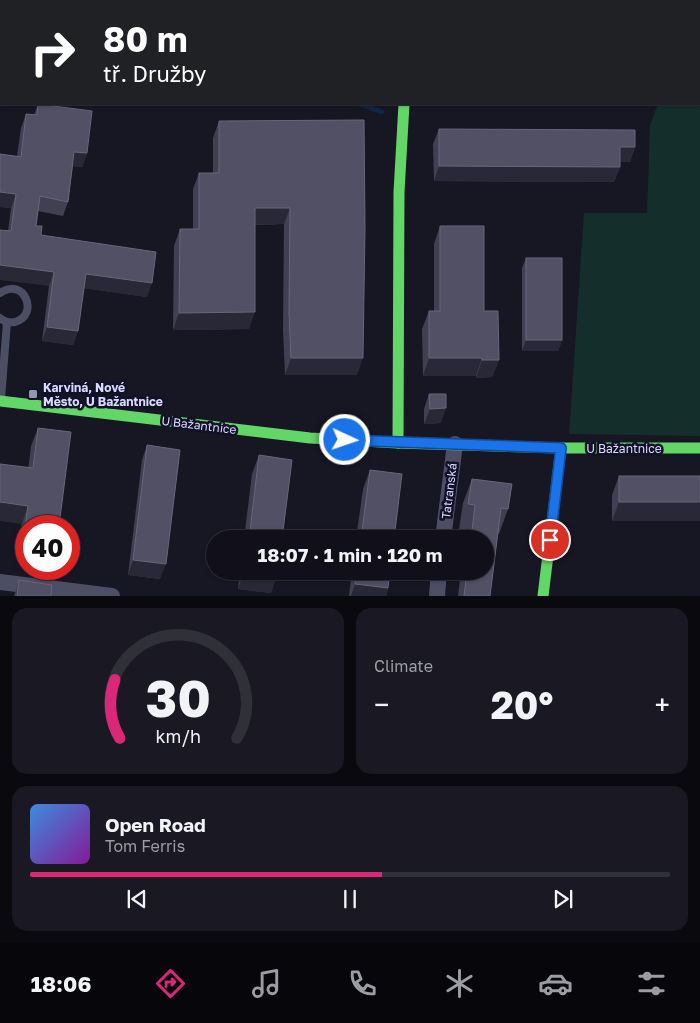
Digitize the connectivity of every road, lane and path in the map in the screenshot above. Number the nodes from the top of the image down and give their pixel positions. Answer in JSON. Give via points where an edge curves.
{"nodes":[{"id":1,"x":404,"y":105,"type":"edge"},
{"id":2,"x":0,"y":293,"type":"edge"},
{"id":3,"x":4,"y":320,"type":"edge"},
{"id":4,"x":2,"y":349,"type":"edge"},
{"id":5,"x":0,"y":401,"type":"edge"},
{"id":6,"x":398,"y":443,"type":"junction"},
{"id":7,"x":455,"y":444,"type":"junction"},
{"id":8,"x":561,"y":448,"type":"junction"},
{"id":9,"x":700,"y":448,"type":"edge"},
{"id":10,"x":444,"y":530,"type":"edge"},
{"id":11,"x":438,"y":580,"type":"edge"},
{"id":12,"x":0,"y":582,"type":"edge"},
{"id":13,"x":71,"y":593,"type":"edge"},
{"id":14,"x":543,"y":595,"type":"edge"},
{"id":15,"x":112,"y":596,"type":"edge"},
{"id":16,"x":436,"y":596,"type":"edge"},
{"id":17,"x":548,"y":596,"type":"edge"}],
"edges":[{"from":1,"to":6,"type":"street","via":[[399,192]]},
{"from":2,"to":3,"type":"lane","via":[[14,288],[28,303],[22,318],[13,322]]},
{"from":3,"to":4,"type":"lane"},
{"from":4,"to":5,"type":"lane"},
{"from":5,"to":6,"type":"street","name":"U Bažantnice","via":[[310,438]]},
{"from":6,"to":7,"type":"street","name":"U Bažantnice"},
{"from":7,"to":8,"type":"street","name":"U Bažantnice"},
{"from":7,"to":10,"type":"street","name":"Tatranská"},
{"from":8,"to":9,"type":"street","name":"U Bažantnice"},
{"from":8,"to":14,"type":"street"},
{"from":11,"to":16,"type":"street"},
{"from":12,"to":13,"type":"street"},
{"from":13,"to":15,"type":"street"},
{"from":14,"to":17,"type":"street"}]}
